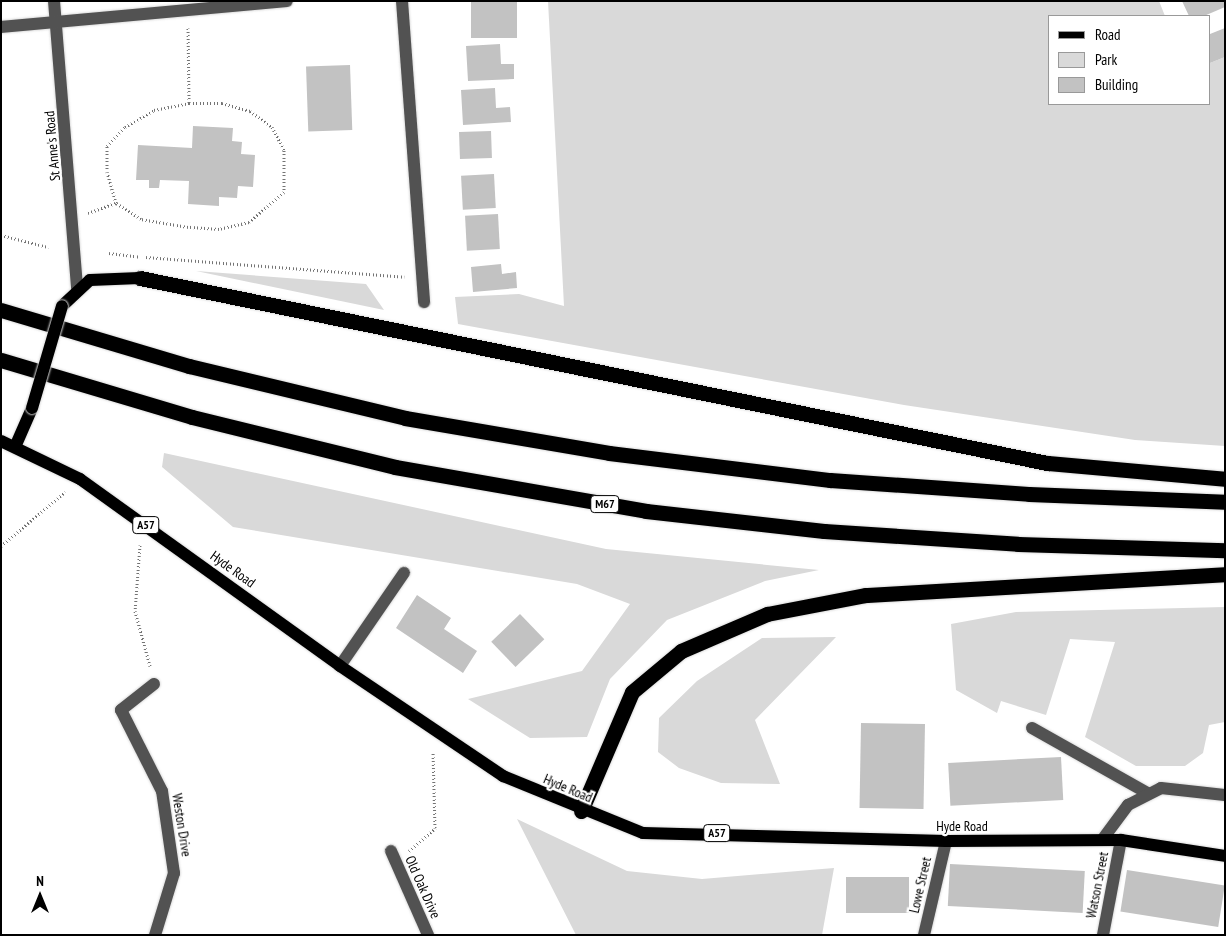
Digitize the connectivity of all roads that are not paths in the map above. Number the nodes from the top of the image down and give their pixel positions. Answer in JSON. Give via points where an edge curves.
{"nodes":[{"id":1,"x":54,"y":1,"type":"edge"},
{"id":2,"x":287,"y":1,"type":"edge"},
{"id":3,"x":402,"y":1,"type":"edge"},
{"id":4,"x":55,"y":21,"type":"junction"},
{"id":5,"x":1,"y":27,"type":"edge"},
{"id":6,"x":140,"y":278,"type":"joint"},
{"id":7,"x":77,"y":288,"type":"junction"},
{"id":8,"x":424,"y":302,"type":"dead end"},
{"id":9,"x":1,"y":310,"type":"edge"},
{"id":10,"x":1,"y":360,"type":"edge"},
{"id":11,"x":1,"y":441,"type":"edge"},
{"id":12,"x":15,"y":447,"type":"junction"},
{"id":13,"x":1225,"y":480,"type":"edge"},
{"id":14,"x":1225,"y":502,"type":"edge"},
{"id":15,"x":1225,"y":550,"type":"edge"},
{"id":16,"x":404,"y":573,"type":"dead end"},
{"id":17,"x":1225,"y":574,"type":"edge"},
{"id":18,"x":340,"y":666,"type":"junction"},
{"id":19,"x":154,"y":684,"type":"road end"},
{"id":20,"x":1032,"y":728,"type":"dead end"},
{"id":21,"x":1150,"y":794,"type":"junction"},
{"id":22,"x":1225,"y":795,"type":"edge"},
{"id":23,"x":581,"y":811,"type":"junction"},
{"id":24,"x":1102,"y":840,"type":"junction"},
{"id":25,"x":1121,"y":840,"type":"junction"},
{"id":26,"x":946,"y":841,"type":"junction"},
{"id":27,"x":1225,"y":856,"type":"edge"},
{"id":28,"x":393,"y":857,"type":"road end"},
{"id":29,"x":155,"y":935,"type":"edge"},
{"id":30,"x":428,"y":935,"type":"edge"},
{"id":31,"x":924,"y":935,"type":"edge"},
{"id":32,"x":1103,"y":935,"type":"edge"}],
"edges":[{"from":1,"to":4,"type":"street","name":"St Anne's Road"},
{"from":2,"to":4,"type":"street"},
{"from":3,"to":8,"type":"street"},
{"from":4,"to":5,"type":"street"},
{"from":4,"to":7,"type":"street","name":"St Anne's Road"},
{"from":6,"to":7,"type":"main road","via":[[105,276]]},
{"from":6,"to":13,"type":"highway","via":[[1047,463]]},
{"from":7,"to":12,"type":"main road","bridge":true,"via":[[62,306],[32,408]]},
{"from":9,"to":14,"type":"highway","via":[[189,366],[405,418],[609,454],[830,480],[1029,494]]},
{"from":10,"to":15,"type":"highway","number":"M67","via":[[192,417],[395,467],[646,511],[824,531],[1018,544]]},
{"from":11,"to":12,"type":"main road","name":"Hyde Road","number":"A57"},
{"from":12,"to":18,"type":"main road","name":"Hyde Road","number":"A57","via":[[80,479]]},
{"from":16,"to":18,"type":"street"},
{"from":17,"to":23,"type":"highway","via":[[866,595],[767,614],[681,651],[632,692]]},
{"from":18,"to":23,"type":"main road","name":"Hyde Road","number":"A57","via":[[504,776]]},
{"from":19,"to":29,"type":"street","name":"Weston Drive","via":[[121,710],[162,791],[174,873]]},
{"from":20,"to":21,"type":"street"},
{"from":21,"to":22,"type":"street","via":[[1161,788]]},
{"from":21,"to":24,"type":"street","via":[[1128,805]]},
{"from":23,"to":26,"type":"main road","name":"Hyde Road","number":"A57","via":[[643,833]]},
{"from":24,"to":25,"type":"main road","name":"Hyde Road","number":"A57"},
{"from":24,"to":26,"type":"main road","name":"Hyde Road","number":"A57"},
{"from":25,"to":27,"type":"main road","name":"Hyde Road","number":"A57"},
{"from":25,"to":32,"type":"street","name":"Watson Street"},
{"from":26,"to":31,"type":"street","name":"Lowe Street"},
{"from":28,"to":30,"type":"street","name":"Old Oak Drive"}]}
